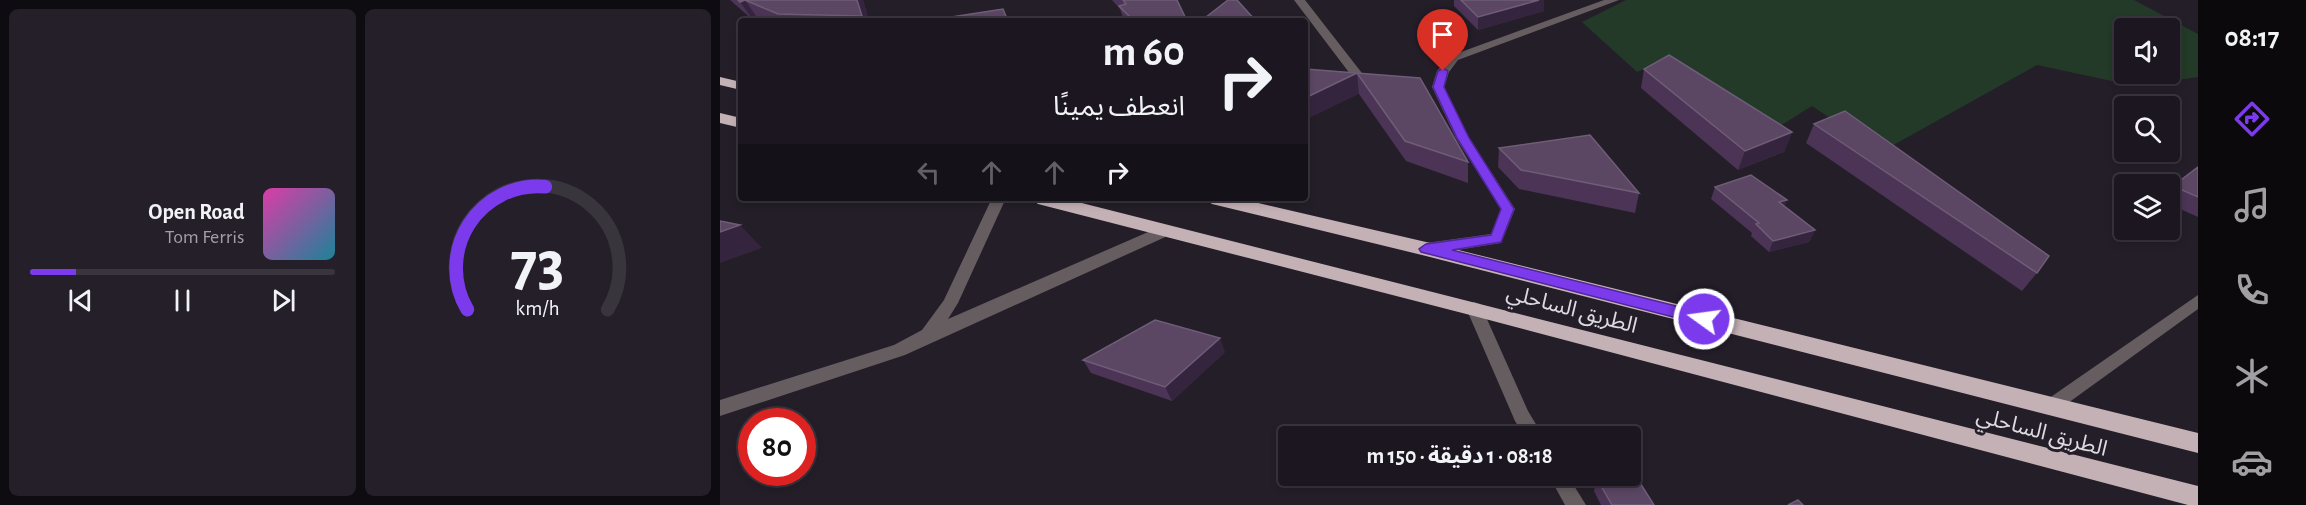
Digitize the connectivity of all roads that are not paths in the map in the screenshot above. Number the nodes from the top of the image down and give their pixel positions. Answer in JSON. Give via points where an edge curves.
{"nodes":[{"id":1,"x":1299,"y":0,"type":"edge"},
{"id":2,"x":1614,"y":0,"type":"edge"},
{"id":3,"x":720,"y":81,"type":"edge"},
{"id":4,"x":1383,"y":82,"type":"edge"},
{"id":5,"x":738,"y":85,"type":"edge"},
{"id":6,"x":720,"y":118,"type":"edge"},
{"id":7,"x":738,"y":122,"type":"edge"},
{"id":8,"x":998,"y":201,"type":"edge"},
{"id":9,"x":1050,"y":201,"type":"edge"},
{"id":10,"x":1225,"y":201,"type":"edge"},
{"id":11,"x":1167,"y":231,"type":"junction"},
{"id":12,"x":1426,"y":249,"type":"junction"},
{"id":13,"x":2198,"y":301,"type":"edge"},
{"id":14,"x":1474,"y":308,"type":"junction"},
{"id":15,"x":928,"y":335,"type":"junction"},
{"id":16,"x":2050,"y":406,"type":"junction"},
{"id":17,"x":720,"y":408,"type":"edge"},
{"id":18,"x":1528,"y":426,"type":"edge"},
{"id":19,"x":2198,"y":444,"type":"edge"},
{"id":20,"x":1564,"y":486,"type":"edge"},
{"id":21,"x":2198,"y":497,"type":"edge"},
{"id":22,"x":1576,"y":505,"type":"edge"}],
"edges":[{"from":1,"to":4,"type":"street","via":[[1361,80]]},
{"from":2,"to":12,"type":"street","via":[[1454,58],[1443,71],[1433,87],[1508,209],[1496,239]]},
{"from":3,"to":5,"type":"highway"},
{"from":6,"to":7,"type":"highway"},
{"from":8,"to":15,"type":"street","via":[[950,303]]},
{"from":9,"to":11,"type":"highway","name":"الطريق الساحلي"},
{"from":10,"to":12,"type":"highway","name":"الطريق الساحلي"},
{"from":11,"to":14,"type":"highway","name":"الطريق الساحلي"},
{"from":11,"to":15,"type":"street"},
{"from":12,"to":16,"type":"highway","name":"الطريق الساحلي"},
{"from":13,"to":16,"type":"street"},
{"from":14,"to":18,"type":"street"},
{"from":14,"to":21,"type":"highway","name":"الطريق الساحلي"},
{"from":15,"to":17,"type":"street","via":[[899,350]]},
{"from":16,"to":19,"type":"highway","name":"الطريق الساحلي"},
{"from":20,"to":22,"type":"street"}]}
